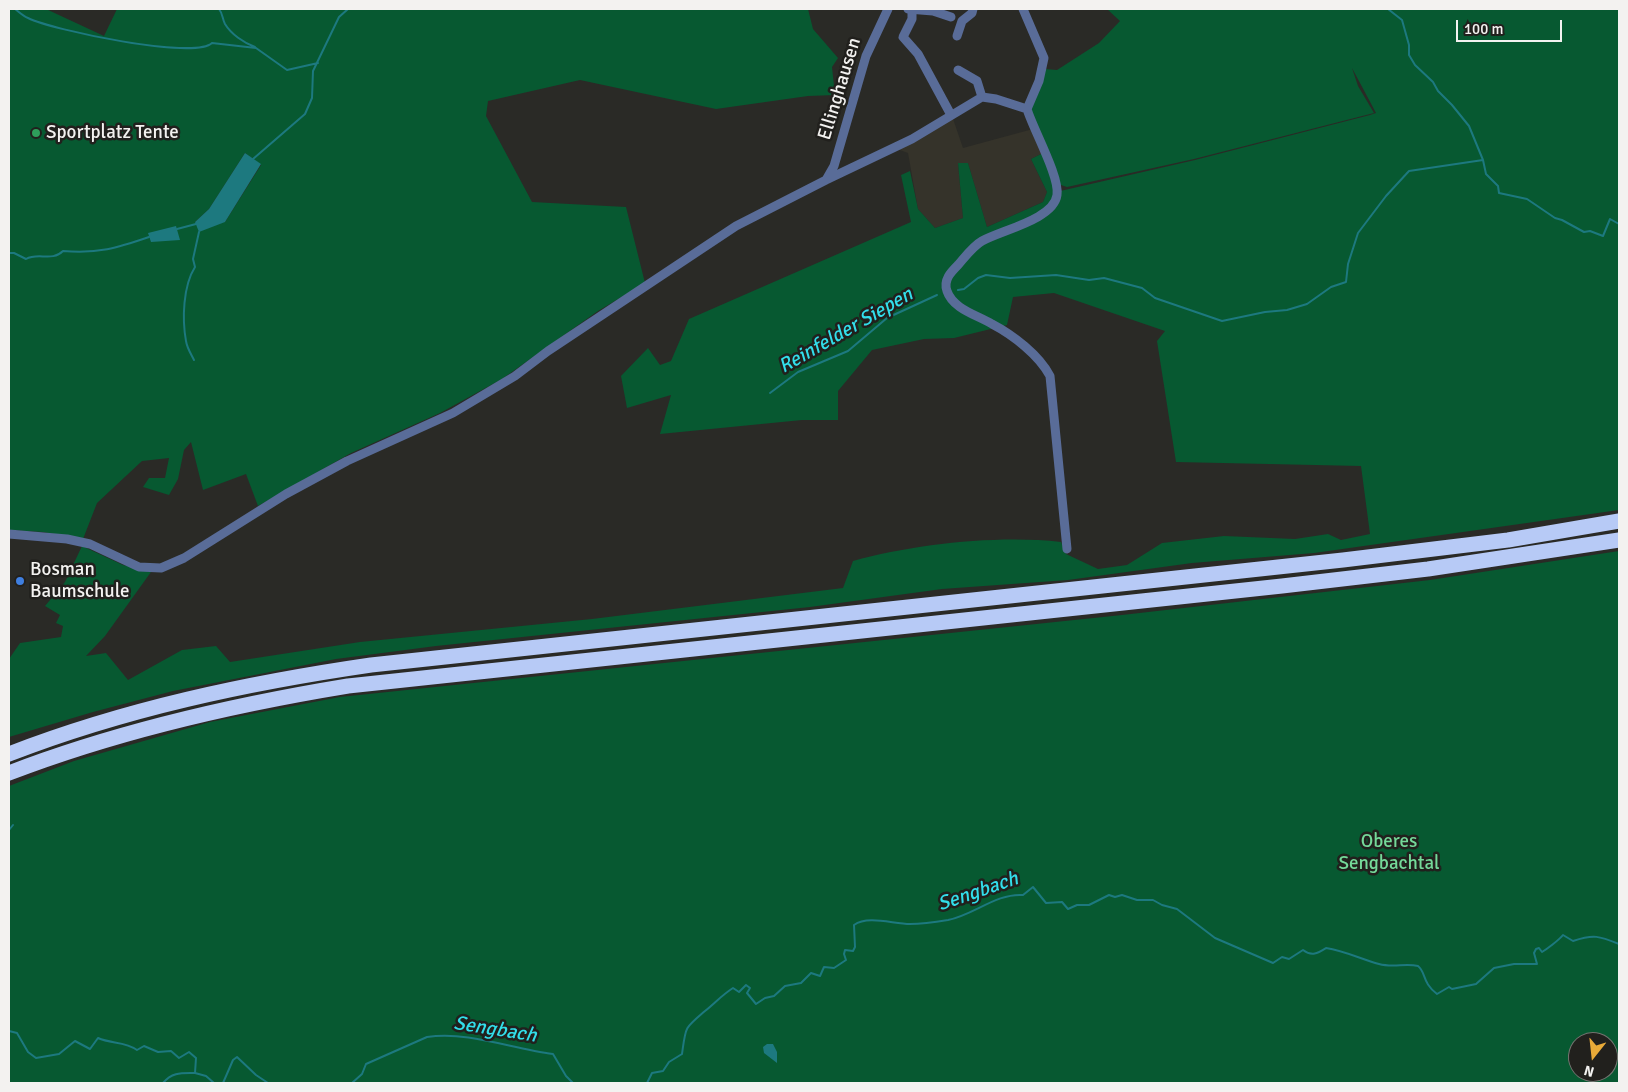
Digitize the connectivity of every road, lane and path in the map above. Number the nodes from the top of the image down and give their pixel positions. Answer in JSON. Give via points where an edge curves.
{"nodes":[{"id":1,"x":888,"y":9,"type":"edge"},
{"id":2,"x":973,"y":9,"type":"edge"},
{"id":3,"x":1023,"y":9,"type":"edge"},
{"id":4,"x":909,"y":10,"type":"edge"},
{"id":5,"x":951,"y":17,"type":"dead end"},
{"id":6,"x":956,"y":36,"type":"dead end"},
{"id":7,"x":958,"y":70,"type":"dead end"},
{"id":8,"x":982,"y":97,"type":"junction"},
{"id":9,"x":1027,"y":109,"type":"junction"},
{"id":10,"x":951,"y":115,"type":"junction"},
{"id":11,"x":826,"y":180,"type":"junction"},
{"id":12,"x":1619,"y":521,"type":"edge"},
{"id":13,"x":9,"y":534,"type":"edge"},
{"id":14,"x":1619,"y":540,"type":"edge"},
{"id":15,"x":1067,"y":549,"type":"dead end"},
{"id":16,"x":9,"y":754,"type":"edge"},
{"id":17,"x":9,"y":773,"type":"edge"}],
"edges":[{"from":1,"to":11,"type":"street","name":"Ellinghausen","via":[[866,56],[834,166]]},
{"from":2,"to":6,"type":"street","via":[[962,21]]},
{"from":3,"to":9,"type":"street","via":[[1044,58],[1039,81]]},
{"from":4,"to":5,"type":"street","via":[[933,11]]},
{"from":4,"to":10,"type":"street","via":[[912,19],[903,37],[905,42],[918,54]]},
{"from":7,"to":8,"type":"street","via":[[977,81]]},
{"from":8,"to":9,"type":"street"},
{"from":8,"to":10,"type":"street"},
{"from":9,"to":15,"type":"street","via":[[1056,184],[1055,202],[1039,216],[981,242],[947,278],[947,291],[954,302],[1014,338],[1050,376]]},
{"from":10,"to":11,"type":"street","via":[[912,139]]},
{"from":11,"to":13,"type":"street","via":[[761,212],[468,404],[347,461],[162,568],[139,567],[79,541]]},
{"from":12,"to":16,"type":"highway","via":[[1434,550],[327,671],[228,689],[122,716]]},
{"from":14,"to":17,"type":"highway","via":[[1419,570],[348,686],[273,698],[176,720]]}]}
